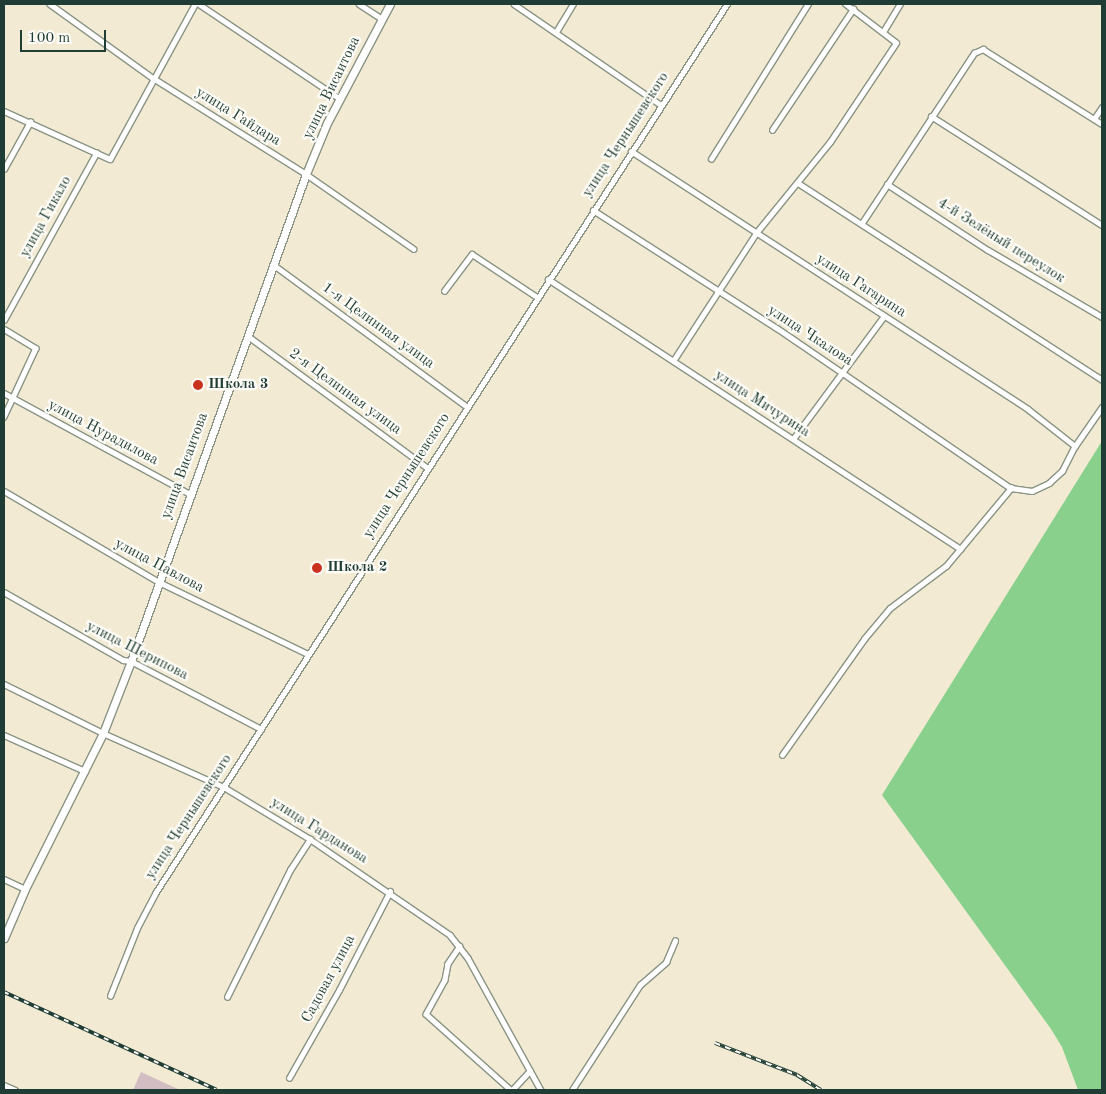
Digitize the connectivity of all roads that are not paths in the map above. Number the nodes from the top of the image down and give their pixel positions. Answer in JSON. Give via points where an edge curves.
{"nodes":[{"id":1,"x":50,"y":4,"type":"edge"},
{"id":2,"x":195,"y":4,"type":"edge"},
{"id":3,"x":200,"y":4,"type":"edge"},
{"id":4,"x":359,"y":4,"type":"edge"},
{"id":5,"x":390,"y":4,"type":"edge"},
{"id":6,"x":514,"y":4,"type":"edge"},
{"id":7,"x":573,"y":4,"type":"edge"},
{"id":8,"x":727,"y":4,"type":"edge"},
{"id":9,"x":808,"y":4,"type":"edge"},
{"id":10,"x":845,"y":4,"type":"edge"},
{"id":11,"x":900,"y":4,"type":"edge"},
{"id":12,"x":853,"y":9,"type":"junction"},
{"id":13,"x":382,"y":18,"type":"junction"},
{"id":14,"x":556,"y":32,"type":"junction"},
{"id":15,"x":883,"y":32,"type":"junction"},
{"id":16,"x":153,"y":78,"type":"junction"},
{"id":17,"x":339,"y":98,"type":"junction"},
{"id":18,"x":660,"y":105,"type":"junction"},
{"id":19,"x":1102,"y":107,"type":"edge"},
{"id":20,"x":4,"y":112,"type":"edge"},
{"id":21,"x":931,"y":116,"type":"junction"},
{"id":22,"x":1094,"y":119,"type":"junction"},
{"id":23,"x":30,"y":122,"type":"junction"},
{"id":24,"x":1102,"y":124,"type":"edge"},
{"id":25,"x":772,"y":130,"type":"dead end"},
{"id":26,"x":631,"y":150,"type":"junction"},
{"id":27,"x":96,"y":153,"type":"junction"},
{"id":28,"x":711,"y":159,"type":"dead end"},
{"id":29,"x":4,"y":169,"type":"edge"},
{"id":30,"x":306,"y":174,"type":"junction"},
{"id":31,"x":798,"y":183,"type":"junction"},
{"id":32,"x":887,"y":184,"type":"junction"},
{"id":33,"x":593,"y":210,"type":"junction"},
{"id":34,"x":862,"y":223,"type":"junction"},
{"id":35,"x":1102,"y":224,"type":"edge"},
{"id":36,"x":756,"y":233,"type":"junction"},
{"id":37,"x":414,"y":249,"type":"dead end"},
{"id":38,"x":274,"y":265,"type":"junction"},
{"id":39,"x":548,"y":279,"type":"junction"},
{"id":40,"x":444,"y":291,"type":"dead end"},
{"id":41,"x":719,"y":292,"type":"junction"},
{"id":42,"x":537,"y":297,"type":"junction"},
{"id":43,"x":884,"y":316,"type":"junction"},
{"id":44,"x":1102,"y":317,"type":"edge"},
{"id":45,"x":4,"y":320,"type":"edge"},
{"id":46,"x":4,"y":329,"type":"edge"},
{"id":47,"x":248,"y":336,"type":"junction"},
{"id":48,"x":673,"y":361,"type":"junction"},
{"id":49,"x":842,"y":371,"type":"junction"},
{"id":50,"x":1102,"y":380,"type":"edge"},
{"id":51,"x":4,"y":393,"type":"edge"},
{"id":52,"x":13,"y":398,"type":"junction"},
{"id":53,"x":1102,"y":406,"type":"edge"},
{"id":54,"x":467,"y":407,"type":"junction"},
{"id":55,"x":4,"y":417,"type":"edge"},
{"id":56,"x":793,"y":439,"type":"junction"},
{"id":57,"x":1075,"y":446,"type":"junction"},
{"id":58,"x":428,"y":468,"type":"junction"},
{"id":59,"x":1011,"y":488,"type":"junction"},
{"id":60,"x":4,"y":491,"type":"edge"},
{"id":61,"x":190,"y":494,"type":"junction"},
{"id":62,"x":961,"y":549,"type":"junction"},
{"id":63,"x":158,"y":582,"type":"junction"},
{"id":64,"x":4,"y":592,"type":"edge"},
{"id":65,"x":308,"y":654,"type":"junction"},
{"id":66,"x":131,"y":661,"type":"junction"},
{"id":67,"x":4,"y":684,"type":"edge"},
{"id":68,"x":261,"y":729,"type":"junction"},
{"id":69,"x":103,"y":733,"type":"junction"},
{"id":70,"x":4,"y":735,"type":"edge"},
{"id":71,"x":782,"y":755,"type":"dead end"},
{"id":72,"x":86,"y":771,"type":"junction"},
{"id":73,"x":224,"y":786,"type":"junction"},
{"id":74,"x":310,"y":839,"type":"junction"},
{"id":75,"x":4,"y":879,"type":"edge"},
{"id":76,"x":25,"y":889,"type":"junction"},
{"id":77,"x":390,"y":892,"type":"junction"},
{"id":78,"x":4,"y":938,"type":"edge"},
{"id":79,"x":675,"y":941,"type":"dead end"},
{"id":80,"x":460,"y":946,"type":"junction"},
{"id":81,"x":110,"y":996,"type":"dead end"},
{"id":82,"x":227,"y":997,"type":"dead end"},
{"id":83,"x":530,"y":1071,"type":"junction"},
{"id":84,"x":289,"y":1078,"type":"dead end"},
{"id":85,"x":4,"y":1085,"type":"edge"},
{"id":86,"x":15,"y":1090,"type":"edge"},
{"id":87,"x":512,"y":1090,"type":"edge"},
{"id":88,"x":541,"y":1090,"type":"edge"},
{"id":89,"x":572,"y":1090,"type":"edge"}],
"edges":[{"from":1,"to":16,"type":"street","name":"улица Гайдара"},
{"from":2,"to":16,"type":"street"},
{"from":3,"to":17,"type":"street"},
{"from":4,"to":13,"type":"street"},
{"from":5,"to":13,"type":"street","name":"улица Висаитова"},
{"from":6,"to":14,"type":"street"},
{"from":7,"to":14,"type":"street"},
{"from":8,"to":18,"type":"street","name":"улица Чернышевского"},
{"from":9,"to":28,"type":"street"},
{"from":10,"to":12,"type":"street"},
{"from":11,"to":15,"type":"street"},
{"from":12,"to":15,"type":"street"},
{"from":12,"to":25,"type":"street"},
{"from":13,"to":17,"type":"street","name":"улица Висаитова"},
{"from":14,"to":18,"type":"street"},
{"from":15,"to":31,"type":"street","via":[[896,43],[830,142]]},
{"from":16,"to":27,"type":"street","via":[[110,159]]},
{"from":16,"to":30,"type":"street","name":"улица Гайдара"},
{"from":17,"to":30,"type":"street","name":"улица Висаитова"},
{"from":18,"to":26,"type":"street","name":"улица Чернышевского"},
{"from":19,"to":22,"type":"street"},
{"from":20,"to":23,"type":"street"},
{"from":21,"to":22,"type":"street","via":[[974,53],[984,49]]},
{"from":21,"to":32,"type":"street"},
{"from":21,"to":35,"type":"street"},
{"from":22,"to":24,"type":"street"},
{"from":23,"to":27,"type":"street"},
{"from":23,"to":29,"type":"street"},
{"from":26,"to":33,"type":"street","name":"улица Чернышевского"},
{"from":26,"to":36,"type":"street","name":"улица Гагарина"},
{"from":27,"to":45,"type":"street","name":"улица Гикало"},
{"from":30,"to":37,"type":"street","name":"улица Гайдара"},
{"from":30,"to":38,"type":"street","name":"улица Висаитова"},
{"from":31,"to":34,"type":"street"},
{"from":31,"to":36,"type":"street"},
{"from":32,"to":34,"type":"street"},
{"from":32,"to":44,"type":"street","name":"4-й Зелёный переулок","via":[[988,250]]},
{"from":33,"to":39,"type":"street","name":"улица Чернышевского"},
{"from":33,"to":41,"type":"street","name":"улица Чкалова"},
{"from":34,"to":50,"type":"street"},
{"from":36,"to":41,"type":"street"},
{"from":36,"to":43,"type":"street","name":"улица Гагарина"},
{"from":38,"to":47,"type":"street","name":"улица Висаитова"},
{"from":38,"to":54,"type":"street","name":"1-я Целинная улица"},
{"from":39,"to":42,"type":"street","name":"улица Чернышевского"},
{"from":39,"to":48,"type":"street","name":"улица Мичурина"},
{"from":40,"to":42,"type":"street","via":[[472,254]]},
{"from":41,"to":48,"type":"street"},
{"from":41,"to":49,"type":"street","name":"улица Чкалова"},
{"from":42,"to":54,"type":"street","name":"улица Чернышевского"},
{"from":43,"to":49,"type":"street"},
{"from":43,"to":57,"type":"street","name":"улица Гагарина","via":[[1028,408]]},
{"from":46,"to":52,"type":"street","via":[[36,348]]},
{"from":47,"to":58,"type":"street","name":"2-я Целинная улица"},
{"from":47,"to":61,"type":"street","name":"улица Висаитова"},
{"from":48,"to":56,"type":"street","name":"улица Мичурина"},
{"from":49,"to":56,"type":"street"},
{"from":49,"to":59,"type":"street","name":"улица Чкалова"},
{"from":51,"to":52,"type":"street","name":"улица Нурадилова"},
{"from":52,"to":55,"type":"street"},
{"from":52,"to":61,"type":"street","name":"улица Нурадилова"},
{"from":53,"to":57,"type":"street"},
{"from":54,"to":58,"type":"street","name":"улица Чернышевского"},
{"from":56,"to":62,"type":"street","name":"улица Мичурина"},
{"from":57,"to":59,"type":"street","via":[[1062,470],[1049,483],[1032,491]]},
{"from":58,"to":65,"type":"street","name":"улица Чернышевского"},
{"from":59,"to":62,"type":"street"},
{"from":60,"to":63,"type":"street","name":"улица Павлова"},
{"from":61,"to":63,"type":"street","name":"улица Висаитова"},
{"from":62,"to":71,"type":"street","via":[[946,566],[890,608],[864,639]]},
{"from":63,"to":65,"type":"street","name":"улица Павлова"},
{"from":63,"to":66,"type":"street","name":"улица Висаитова"},
{"from":64,"to":66,"type":"street","name":"улица Шерипова","via":[[123,660]]},
{"from":65,"to":68,"type":"street","name":"улица Чернышевского"},
{"from":66,"to":68,"type":"street","name":"улица Шерипова"},
{"from":66,"to":69,"type":"street","name":"улица Висаитова"},
{"from":67,"to":69,"type":"street","name":"улица Гарданова"},
{"from":68,"to":73,"type":"street","name":"улица Чернышевского"},
{"from":69,"to":72,"type":"street","name":"улица Висаитова"},
{"from":69,"to":73,"type":"street","name":"улица Гарданова"},
{"from":70,"to":72,"type":"street"},
{"from":72,"to":76,"type":"street","name":"улица Висаитова"},
{"from":73,"to":74,"type":"street","name":"улица Гарданова"},
{"from":73,"to":81,"type":"street","name":"улица Чернышевского","via":[[156,892],[137,928]]},
{"from":74,"to":77,"type":"street","name":"улица Гарданова"},
{"from":74,"to":82,"type":"street","via":[[290,870]]},
{"from":75,"to":76,"type":"street"},
{"from":76,"to":78,"type":"street","name":"улица Висаитова"},
{"from":77,"to":80,"type":"street","name":"улица Гарданова","via":[[450,934]]},
{"from":77,"to":84,"type":"street","name":"Садовая улица"},
{"from":79,"to":89,"type":"street","via":[[666,962],[640,985]]},
{"from":80,"to":83,"type":"street","name":"улица Гарданова"},
{"from":80,"to":87,"type":"street","via":[[448,964],[445,980],[426,1014]]},
{"from":83,"to":87,"type":"street"},
{"from":83,"to":88,"type":"street","name":"улица Гарданова"},
{"from":85,"to":86,"type":"street"}]}
